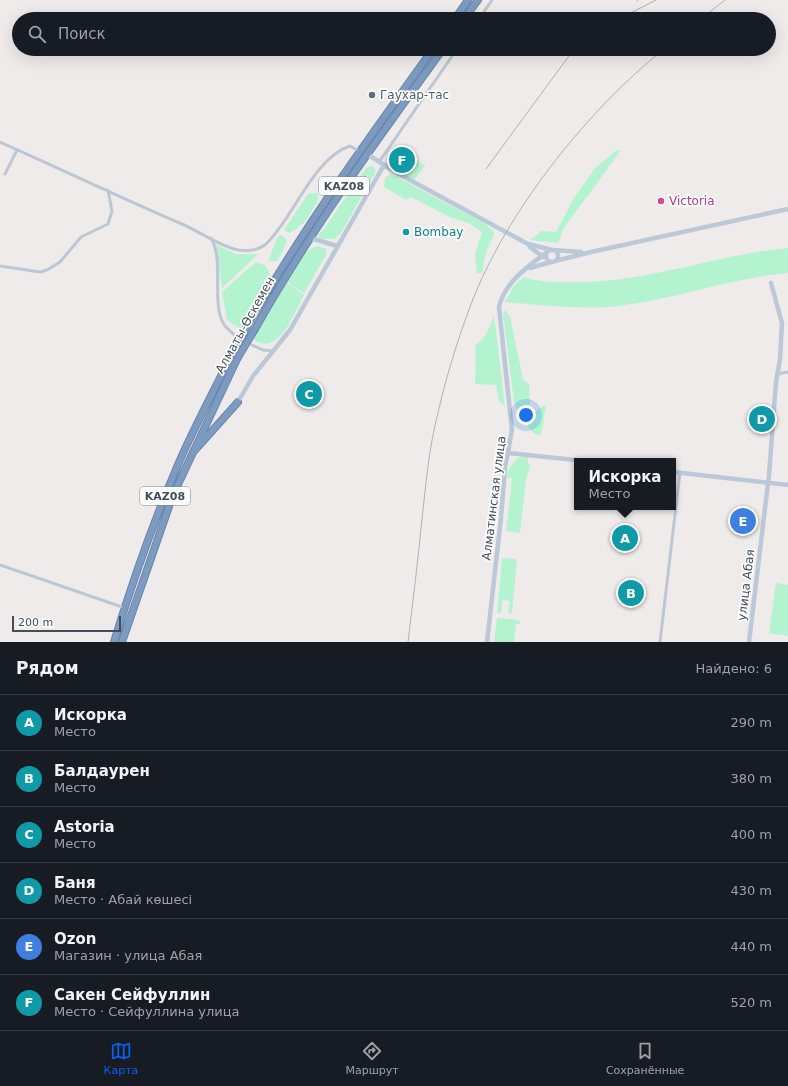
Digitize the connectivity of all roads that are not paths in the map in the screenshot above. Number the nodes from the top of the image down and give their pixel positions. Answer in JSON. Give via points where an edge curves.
{"nodes":[{"id":1,"x":468,"y":0,"type":"edge"},
{"id":2,"x":478,"y":0,"type":"edge"},
{"id":3,"x":492,"y":0,"type":"edge"},
{"id":4,"x":460,"y":12,"type":"edge"},
{"id":5,"x":469,"y":12,"type":"edge"},
{"id":6,"x":484,"y":12,"type":"edge"},
{"id":7,"x":428,"y":56,"type":"edge"},
{"id":8,"x":438,"y":56,"type":"edge"},
{"id":9,"x":452,"y":56,"type":"edge"},
{"id":10,"x":0,"y":142,"type":"edge"},
{"id":11,"x":17,"y":150,"type":"junction"},
{"id":12,"x":359,"y":151,"type":"junction"},
{"id":13,"x":367,"y":154,"type":"junction"},
{"id":14,"x":379,"y":162,"type":"junction"},
{"id":15,"x":384,"y":165,"type":"junction"},
{"id":16,"x":5,"y":174,"type":"dead end"},
{"id":17,"x":108,"y":190,"type":"junction"},
{"id":18,"x":788,"y":209,"type":"edge"},
{"id":19,"x":211,"y":238,"type":"junction"},
{"id":20,"x":311,"y":238,"type":"junction"},
{"id":21,"x":528,"y":244,"type":"junction"},
{"id":22,"x":337,"y":246,"type":"junction"},
{"id":23,"x":551,"y":250,"type":"junction"},
{"id":24,"x":591,"y":252,"type":"junction"},
{"id":25,"x":542,"y":256,"type":"junction"},
{"id":26,"x":547,"y":259,"type":"junction"},
{"id":27,"x":554,"y":261,"type":"junction"},
{"id":28,"x":0,"y":266,"type":"edge"},
{"id":29,"x":526,"y":270,"type":"junction"},
{"id":30,"x":771,"y":283,"type":"dead end"},
{"id":31,"x":237,"y":337,"type":"dead end"},
{"id":32,"x":252,"y":345,"type":"dead end"},
{"id":33,"x":274,"y":351,"type":"junction"},
{"id":34,"x":788,"y":372,"type":"edge"},
{"id":35,"x":777,"y":374,"type":"junction"},
{"id":36,"x":238,"y":402,"type":"joint"},
{"id":37,"x":193,"y":452,"type":"junction"},
{"id":38,"x":508,"y":453,"type":"junction"},
{"id":39,"x":574,"y":460,"type":"edge"},
{"id":40,"x":676,"y":472,"type":"edge"},
{"id":41,"x":680,"y":472,"type":"junction"},
{"id":42,"x":768,"y":482,"type":"junction"},
{"id":43,"x":788,"y":485,"type":"edge"},
{"id":44,"x":676,"y":506,"type":"edge"},
{"id":45,"x":676,"y":510,"type":"edge"},
{"id":46,"x":0,"y":565,"type":"edge"},
{"id":47,"x":125,"y":608,"type":"junction"},
{"id":48,"x":114,"y":642,"type":"edge"},
{"id":49,"x":122,"y":642,"type":"edge"},
{"id":50,"x":487,"y":642,"type":"edge"},
{"id":51,"x":660,"y":642,"type":"edge"},
{"id":52,"x":749,"y":642,"type":"edge"}],
"edges":[{"from":1,"to":4,"type":"highway"},
{"from":2,"to":5,"type":"highway"},
{"from":3,"to":6,"type":"street"},
{"from":7,"to":12,"type":"highway","name":"Алматы-Өскемен","number":"KAZ08"},
{"from":8,"to":13,"type":"highway","name":"Алматы-Өскемен","number":"KAZ08"},
{"from":9,"to":14,"type":"street"},
{"from":10,"to":11,"type":"street"},
{"from":11,"to":16,"type":"street"},
{"from":11,"to":17,"type":"street"},
{"from":12,"to":19,"type":"street","via":[[350,146],[333,155],[264,245],[254,250],[243,251]]},
{"from":12,"to":47,"type":"highway","name":"Алматы-Өскемен","number":"KAZ08","bridge":true,"via":[[278,273],[231,356],[175,472]]},
{"from":13,"to":14,"type":"street"},
{"from":13,"to":20,"type":"highway","name":"Алматы-Өскемен","number":"KAZ08"},
{"from":14,"to":15,"type":"street"},
{"from":15,"to":21,"type":"street"},
{"from":15,"to":22,"type":"street"},
{"from":17,"to":19,"type":"street"},
{"from":17,"to":28,"type":"street","via":[[112,210],[108,224],[81,237],[60,262],[40,272]]},
{"from":18,"to":24,"type":"street"},
{"from":19,"to":31,"type":"street","via":[[215,249],[220,314],[226,327]]},
{"from":20,"to":22,"type":"street"},
{"from":20,"to":37,"type":"highway","name":"Алматы-Өскемен","number":"KAZ08","bridge":true,"via":[[284,277],[238,359]]},
{"from":21,"to":23,"type":"street"},
{"from":21,"to":25,"type":"street"},
{"from":22,"to":33,"type":"street","via":[[290,330]]},
{"from":23,"to":24,"type":"street"},
{"from":23,"to":25,"type":"street","name":"Алматинская улица"},
{"from":23,"to":26,"type":"street"},
{"from":23,"to":27,"type":"street","via":[[558,255]]},
{"from":24,"to":27,"type":"street"},
{"from":25,"to":26,"type":"street"},
{"from":25,"to":29,"type":"street","name":"Алматинская улица"},
{"from":26,"to":27,"type":"street"},
{"from":27,"to":29,"type":"street"},
{"from":29,"to":38,"type":"street","name":"Алматинская улица","via":[[507,289],[499,308],[512,430]]},
{"from":30,"to":35,"type":"street","name":"улица Абая","via":[[782,323]]},
{"from":32,"to":33,"type":"street"},
{"from":33,"to":36,"type":"street","via":[[253,376]]},
{"from":34,"to":35,"type":"street"},
{"from":35,"to":42,"type":"street","name":"улица Абая"},
{"from":36,"to":37,"type":"highway"},
{"from":37,"to":49,"type":"highway","name":"Алматы-Өскемен","number":"KAZ08","via":[[174,495]]},
{"from":38,"to":39,"type":"street"},
{"from":38,"to":50,"type":"street","name":"Алматинская улица"},
{"from":40,"to":41,"type":"street"},
{"from":41,"to":42,"type":"street"},
{"from":41,"to":44,"type":"street"},
{"from":42,"to":43,"type":"street"},
{"from":42,"to":52,"type":"street","name":"улица Абая"},
{"from":45,"to":51,"type":"street"},
{"from":46,"to":47,"type":"street"},
{"from":47,"to":48,"type":"highway","name":"Алматы-Өскемен","number":"KAZ08"}]}
